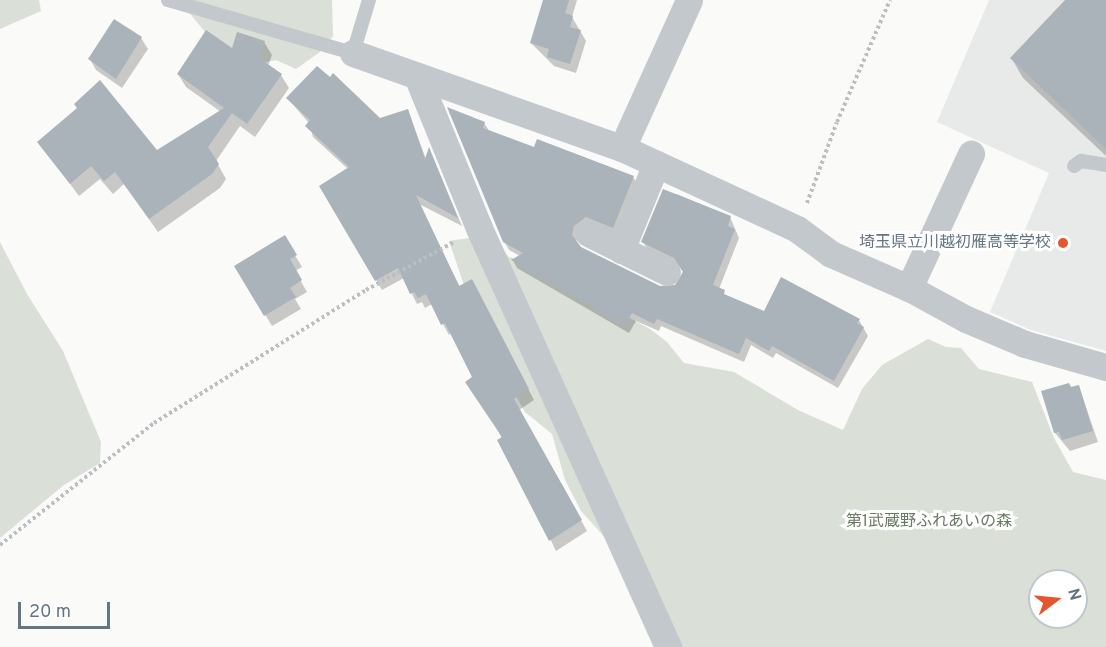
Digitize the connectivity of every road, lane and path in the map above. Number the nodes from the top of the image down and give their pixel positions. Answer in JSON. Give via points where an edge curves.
{"nodes":[{"id":1,"x":168,"y":0,"type":"edge"},
{"id":2,"x":369,"y":0,"type":"edge"},
{"id":3,"x":689,"y":0,"type":"edge"},
{"id":4,"x":890,"y":0,"type":"edge"},
{"id":5,"x":353,"y":53,"type":"junction"},
{"id":6,"x":417,"y":76,"type":"junction"},
{"id":7,"x":622,"y":148,"type":"junction"},
{"id":8,"x":971,"y":154,"type":"dead end"},
{"id":9,"x":656,"y":164,"type":"junction"},
{"id":10,"x":1106,"y":165,"type":"edge"},
{"id":11,"x":1074,"y":166,"type":"dead end"},
{"id":12,"x":478,"y":228,"type":"junction"},
{"id":13,"x":797,"y":230,"type":"junction"},
{"id":14,"x":588,"y":233,"type":"dead end"},
{"id":15,"x":621,"y":250,"type":"junction"},
{"id":16,"x":668,"y":272,"type":"dead end"},
{"id":17,"x":909,"y":288,"type":"junction"},
{"id":18,"x":1106,"y":367,"type":"edge"},
{"id":19,"x":0,"y":545,"type":"edge"},
{"id":20,"x":668,"y":647,"type":"edge"}],
"edges":[{"from":1,"to":5,"type":"lane"},
{"from":2,"to":5,"type":"lane"},
{"from":3,"to":7,"type":"street"},
{"from":4,"to":13,"type":"path","via":[[837,122]]},
{"from":5,"to":6,"type":"street"},
{"from":6,"to":7,"type":"street"},
{"from":6,"to":12,"type":"street"},
{"from":7,"to":9,"type":"street"},
{"from":8,"to":17,"type":"street"},
{"from":9,"to":13,"type":"street"},
{"from":9,"to":15,"type":"street"},
{"from":10,"to":11,"type":"lane","via":[[1081,161]]},
{"from":12,"to":19,"type":"path","via":[[366,291],[154,423]]},
{"from":12,"to":20,"type":"street"},
{"from":13,"to":17,"type":"street","via":[[831,254]]},
{"from":14,"to":15,"type":"street"},
{"from":15,"to":16,"type":"street"},
{"from":17,"to":18,"type":"street","via":[[966,320],[1025,344]]}]}
